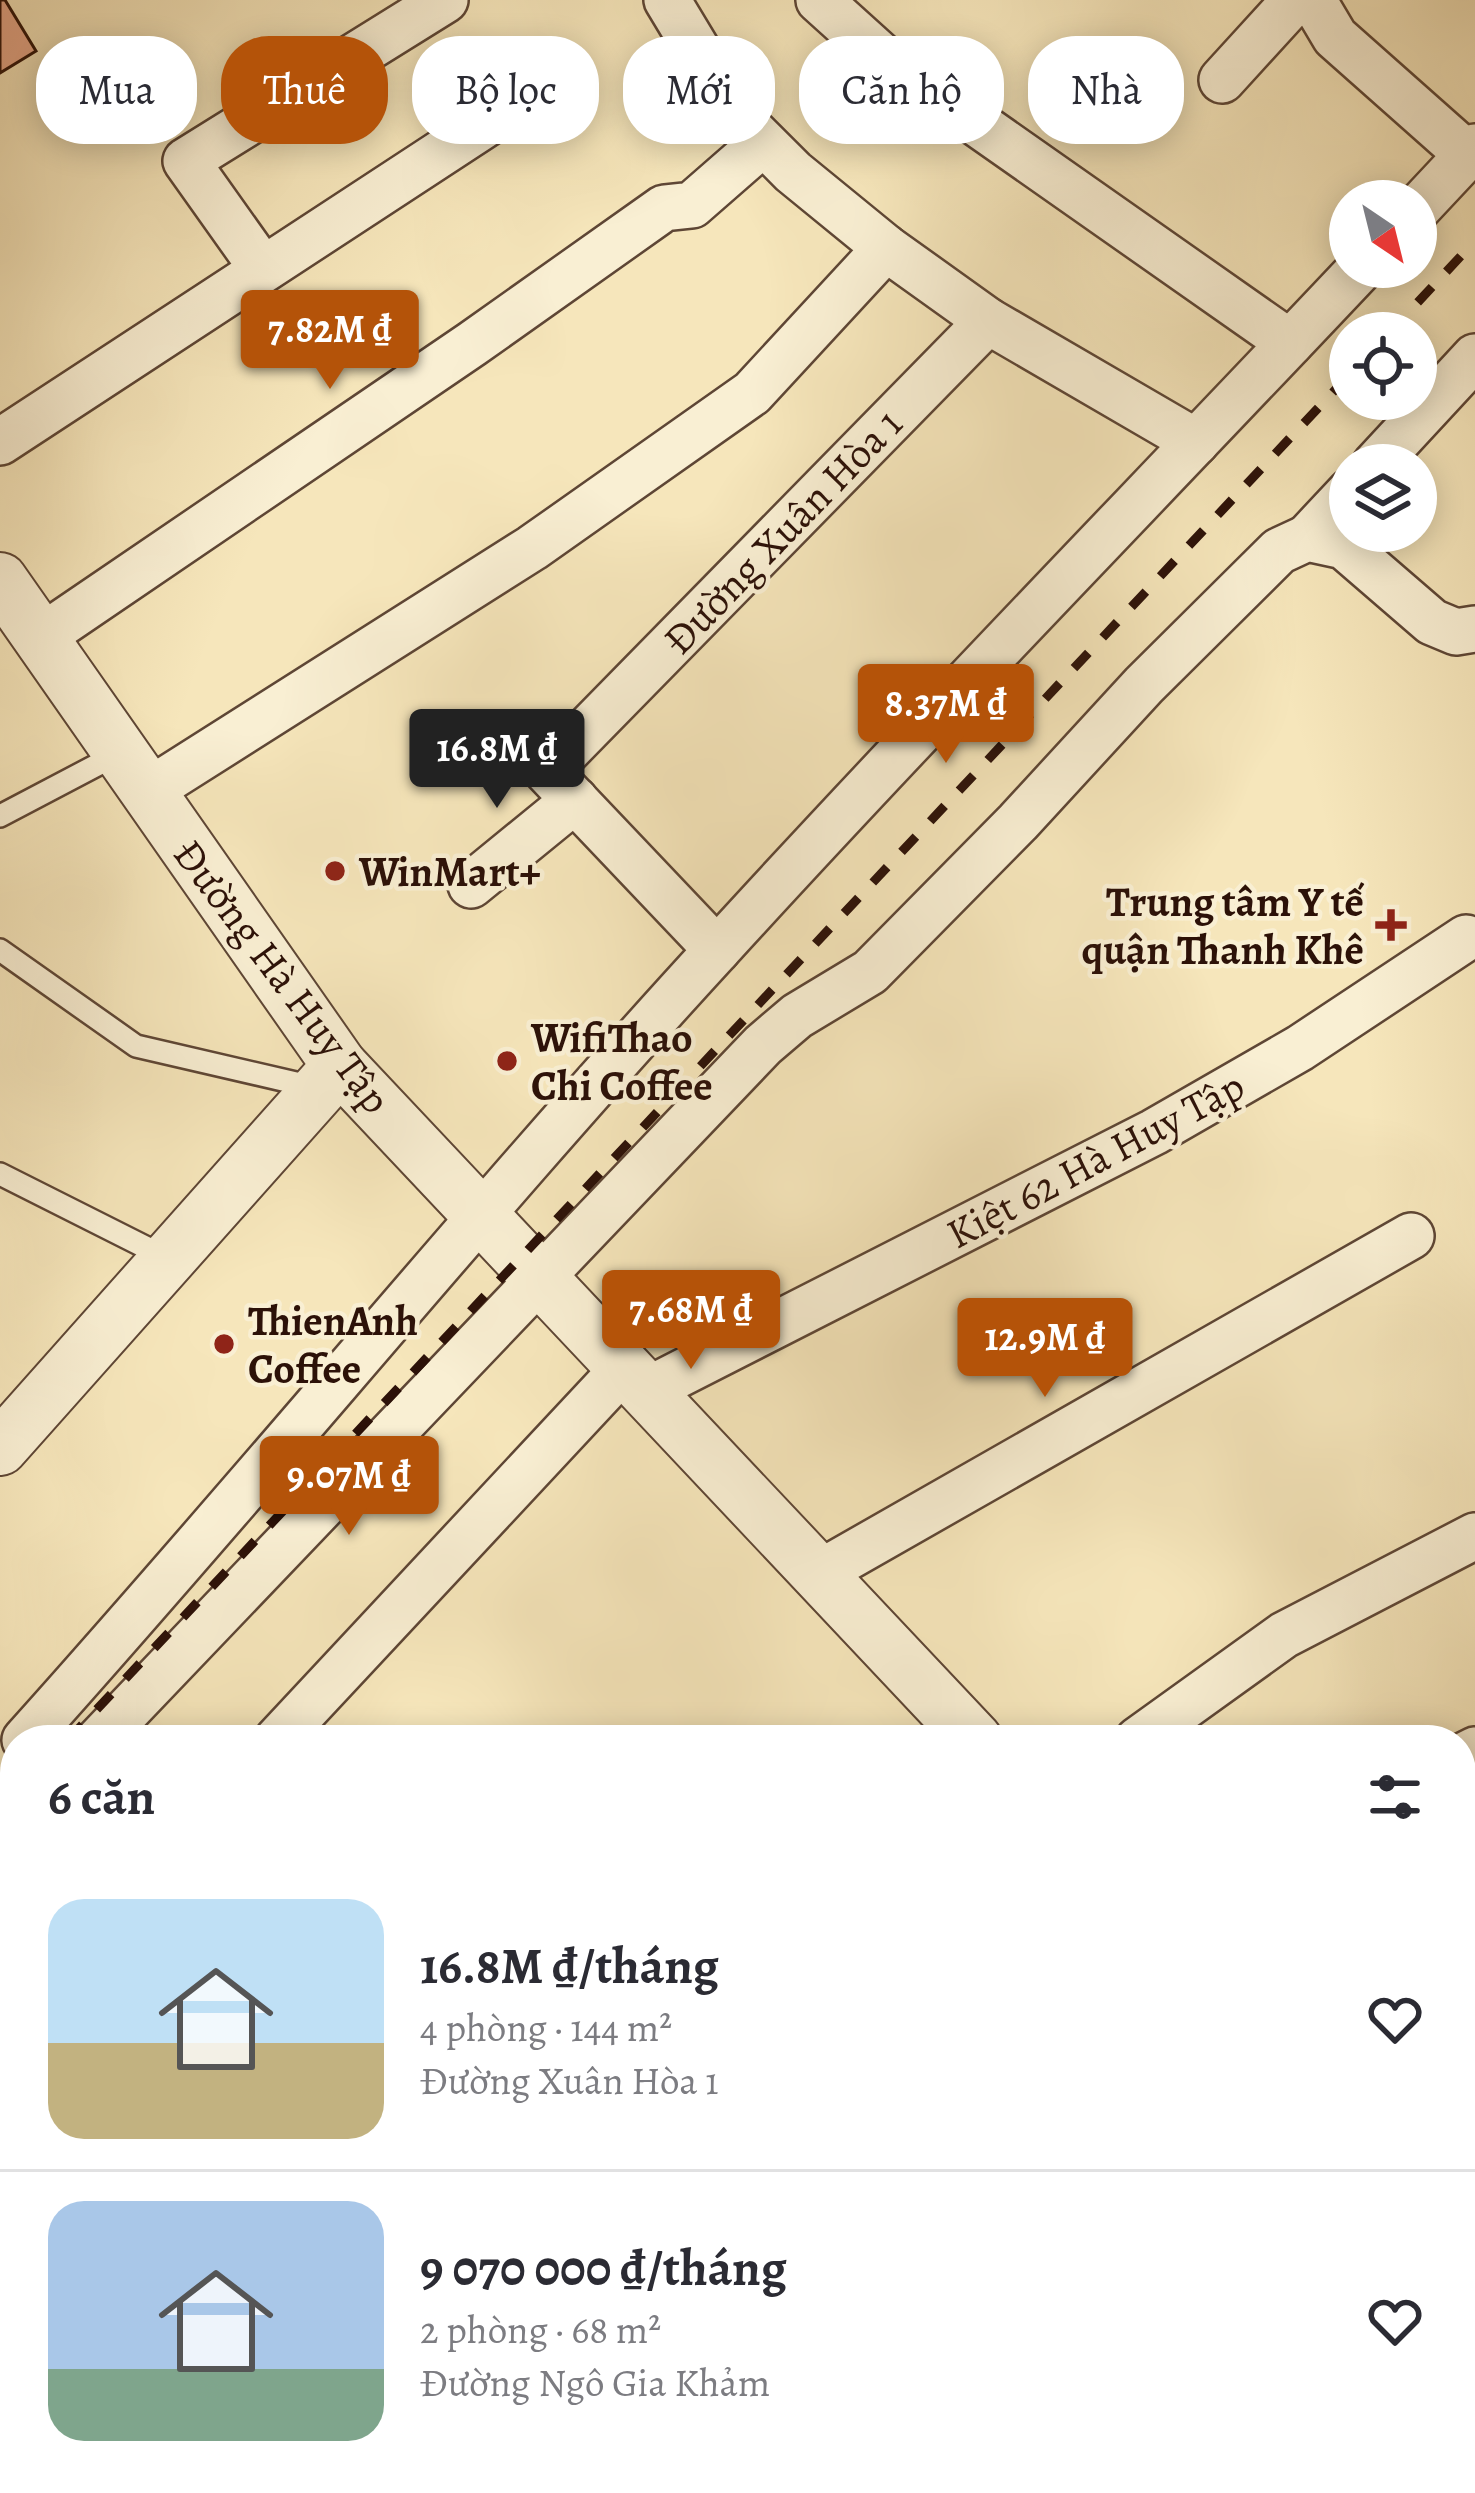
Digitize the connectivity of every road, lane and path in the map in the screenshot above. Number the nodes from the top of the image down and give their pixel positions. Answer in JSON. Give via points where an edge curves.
{"nodes":[{"id":1,"x":446,"y":0,"type":"edge"},
{"id":2,"x":668,"y":0,"type":"edge"},
{"id":3,"x":819,"y":0,"type":"edge"},
{"id":4,"x":1294,"y":0,"type":"edge"},
{"id":5,"x":1313,"y":0,"type":"edge"},
{"id":6,"x":689,"y":36,"type":"edge"},
{"id":7,"x":1222,"y":80,"type":"dead end"},
{"id":8,"x":454,"y":144,"type":"edge"},
{"id":9,"x":762,"y":144,"type":"edge"},
{"id":10,"x":766,"y":144,"type":"edge"},
{"id":11,"x":1472,"y":151,"type":"edge"},
{"id":12,"x":1437,"y":188,"type":"edge"},
{"id":13,"x":886,"y":248,"type":"junction"},
{"id":14,"x":262,"y":268,"type":"junction"},
{"id":15,"x":1342,"y":288,"type":"edge"},
{"id":16,"x":988,"y":321,"type":"junction"},
{"id":17,"x":1290,"y":343,"type":"junction"},
{"id":18,"x":1475,"y":357,"type":"edge"},
{"id":19,"x":0,"y":442,"type":"edge"},
{"id":20,"x":1196,"y":442,"type":"junction"},
{"id":21,"x":1394,"y":444,"type":"edge"},
{"id":22,"x":1329,"y":514,"type":"edge"},
{"id":23,"x":1307,"y":538,"type":"junction"},
{"id":24,"x":0,"y":580,"type":"edge"},
{"id":25,"x":1475,"y":629,"type":"edge"},
{"id":26,"x":40,"y":638,"type":"junction"},
{"id":27,"x":133,"y":773,"type":"junction"},
{"id":28,"x":575,"y":800,"type":"junction"},
{"id":29,"x":0,"y":816,"type":"edge"},
{"id":30,"x":471,"y":885,"type":"dead end"},
{"id":31,"x":1466,"y":938,"type":"dead end"},
{"id":32,"x":0,"y":950,"type":"edge"},
{"id":33,"x":717,"y":950,"type":"junction"},
{"id":34,"x":330,"y":1078,"type":"junction"},
{"id":35,"x":0,"y":1174,"type":"edge"},
{"id":36,"x":479,"y":1218,"type":"junction"},
{"id":37,"x":1412,"y":1236,"type":"dead end"},
{"id":38,"x":170,"y":1259,"type":"junction"},
{"id":39,"x":537,"y":1278,"type":"junction"},
{"id":40,"x":636,"y":1378,"type":"junction"},
{"id":41,"x":8,"y":1427,"type":"edge"},
{"id":42,"x":1475,"y":1536,"type":"edge"},
{"id":43,"x":818,"y":1574,"type":"junction"},
{"id":44,"x":39,"y":1725,"type":"edge"},
{"id":45,"x":113,"y":1725,"type":"edge"},
{"id":46,"x":292,"y":1725,"type":"edge"},
{"id":47,"x":961,"y":1725,"type":"edge"},
{"id":48,"x":1159,"y":1725,"type":"edge"}],
"edges":[{"from":1,"to":14,"type":"street","via":[[185,161]]},
{"from":2,"to":6,"type":"street"},
{"from":3,"to":17,"type":"street","via":[[880,56]]},
{"from":4,"to":7,"type":"street"},
{"from":5,"to":11,"type":"street","via":[[1335,38]]},
{"from":8,"to":14,"type":"street"},
{"from":9,"to":26,"type":"street","via":[[692,205],[664,208]]},
{"from":10,"to":13,"type":"street"},
{"from":11,"to":12,"type":"street"},
{"from":13,"to":16,"type":"street"},
{"from":13,"to":27,"type":"street","name":"Đường Hà Huy Tập","via":[[752,393],[532,548]]},
{"from":14,"to":19,"type":"street"},
{"from":15,"to":17,"type":"street"},
{"from":16,"to":20,"type":"street"},
{"from":16,"to":28,"type":"street","name":"Đường Xuân Hòa 1","via":[[548,771]]},
{"from":17,"to":20,"type":"street"},
{"from":18,"to":21,"type":"street"},
{"from":20,"to":33,"type":"street"},
{"from":22,"to":23,"type":"street"},
{"from":23,"to":25,"type":"street","via":[[1344,546],[1432,622],[1456,632]]},
{"from":23,"to":39,"type":"street","via":[[1279,551],[1211,618],[870,972],[764,1045]]},
{"from":24,"to":26,"type":"street","name":"Đường Hà Huy Tập"},
{"from":26,"to":27,"type":"street","name":"Đường Hà Huy Tập"},
{"from":27,"to":29,"type":"lane"},
{"from":27,"to":34,"type":"street","name":"Đường Hà Huy Tập"},
{"from":28,"to":30,"type":"street"},
{"from":28,"to":33,"type":"street","name":"Đường Xuân Hòa 1"},
{"from":31,"to":40,"type":"street","name":"Kiệt 62 Hà Huy Tập","via":[[1154,1132]]},
{"from":32,"to":34,"type":"lane","via":[[136,1046]]},
{"from":33,"to":36,"type":"street"},
{"from":34,"to":36,"type":"street","name":"Đường Hà Huy Tập"},
{"from":34,"to":38,"type":"street"},
{"from":35,"to":38,"type":"lane"},
{"from":36,"to":39,"type":"street","name":"Đường Hà Huy Tập"},
{"from":36,"to":44,"type":"street"},
{"from":37,"to":43,"type":"street"},
{"from":38,"to":41,"type":"street"},
{"from":39,"to":40,"type":"street","name":"Đường Hà Huy Tập"},
{"from":39,"to":45,"type":"street"},
{"from":40,"to":43,"type":"street","name":"Đường Hà Huy Tập"},
{"from":40,"to":46,"type":"street"},
{"from":42,"to":48,"type":"street","via":[[1284,1635]]},
{"from":43,"to":47,"type":"street","name":"Đường Hà Huy Tập"}]}
